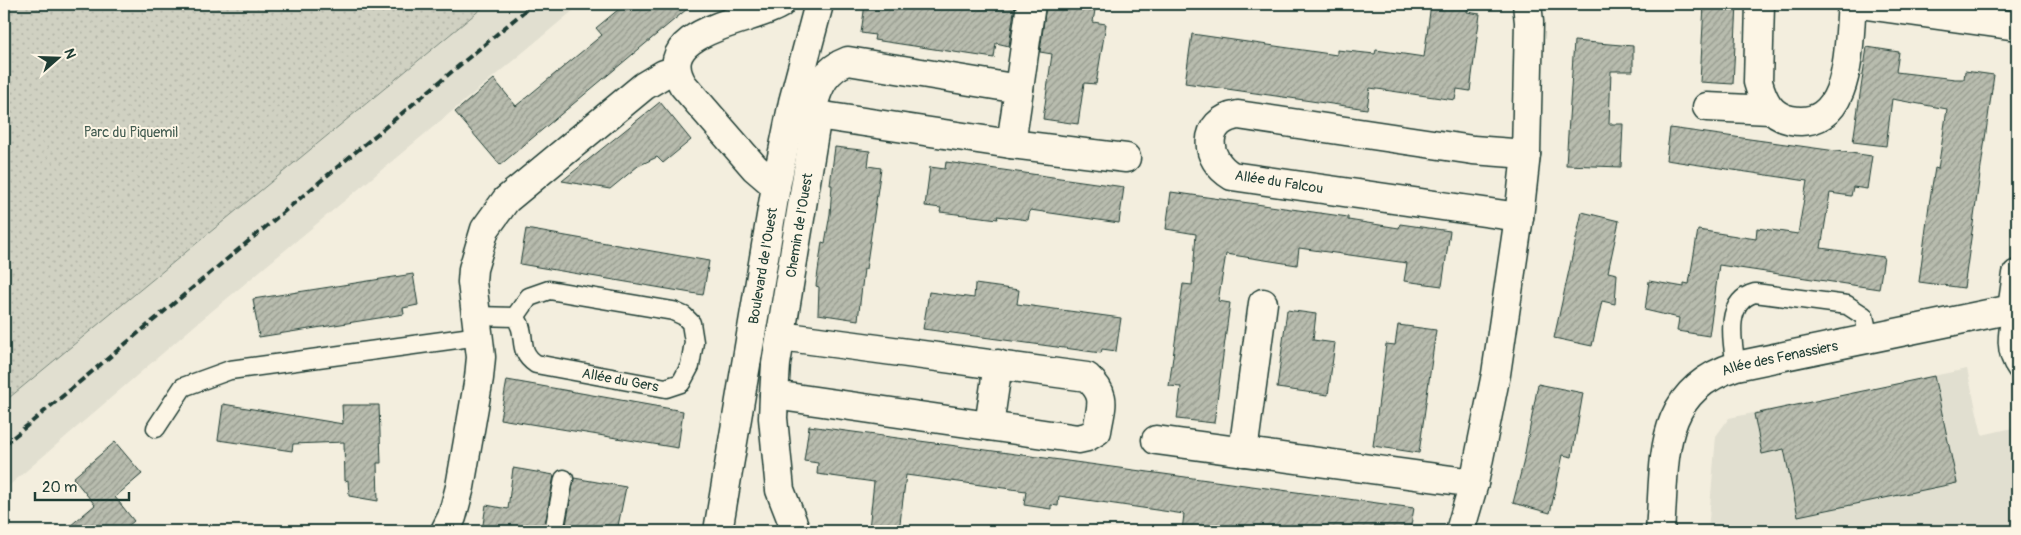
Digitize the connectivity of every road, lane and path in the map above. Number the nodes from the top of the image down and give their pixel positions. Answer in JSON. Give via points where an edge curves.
{"nodes":[{"id":1,"x":780,"y":4,"type":"edge"},
{"id":2,"x":819,"y":4,"type":"edge"},
{"id":3,"x":1031,"y":4,"type":"edge"},
{"id":4,"x":1527,"y":4,"type":"edge"},
{"id":5,"x":1760,"y":4,"type":"edge"},
{"id":6,"x":1852,"y":4,"type":"edge"},
{"id":7,"x":1859,"y":4,"type":"edge"},
{"id":8,"x":2017,"y":26,"type":"edge"},
{"id":9,"x":676,"y":72,"type":"junction"},
{"id":10,"x":1019,"y":90,"type":"junction"},
{"id":11,"x":1707,"y":107,"type":"dead end"},
{"id":12,"x":808,"y":108,"type":"junction"},
{"id":13,"x":1770,"y":110,"type":"junction"},
{"id":14,"x":1011,"y":144,"type":"junction"},
{"id":15,"x":1526,"y":154,"type":"junction"},
{"id":16,"x":1126,"y":158,"type":"dead end"},
{"id":17,"x":776,"y":186,"type":"junction"},
{"id":18,"x":1519,"y":216,"type":"junction"},
{"id":19,"x":2017,"y":274,"type":"edge"},
{"id":20,"x":1263,"y":303,"type":"dead end"},
{"id":21,"x":2015,"y":311,"type":"edge"},
{"id":22,"x":515,"y":317,"type":"junction"},
{"id":23,"x":477,"y":326,"type":"junction"},
{"id":24,"x":781,"y":336,"type":"junction"},
{"id":25,"x":1870,"y":339,"type":"junction"},
{"id":26,"x":776,"y":364,"type":"junction"},
{"id":27,"x":998,"y":364,"type":"junction"},
{"id":28,"x":748,"y":366,"type":"junction"},
{"id":29,"x":1736,"y":366,"type":"junction"},
{"id":30,"x":2017,"y":370,"type":"edge"},
{"id":31,"x":774,"y":395,"type":"junction"},
{"id":32,"x":989,"y":426,"type":"junction"},
{"id":33,"x":156,"y":428,"type":"dead end"},
{"id":34,"x":1156,"y":440,"type":"dead end"},
{"id":35,"x":1243,"y":452,"type":"junction"},
{"id":36,"x":564,"y":479,"type":"dead end"},
{"id":37,"x":1474,"y":484,"type":"junction"},
{"id":38,"x":444,"y":531,"type":"edge"},
{"id":39,"x":554,"y":531,"type":"edge"},
{"id":40,"x":718,"y":531,"type":"edge"},
{"id":41,"x":796,"y":531,"type":"edge"},
{"id":42,"x":1460,"y":531,"type":"edge"},
{"id":43,"x":1660,"y":531,"type":"edge"}],
"edges":[{"from":1,"to":9,"type":"street","via":[[759,14],[720,25],[697,37],[679,54]]},
{"from":2,"to":12,"type":"street","name":"Boulevard de l'Ouest"},
{"from":3,"to":10,"type":"street"},
{"from":4,"to":15,"type":"street"},
{"from":5,"to":13,"type":"street","via":[[1758,82]]},
{"from":6,"to":13,"type":"street","via":[[1843,81],[1833,105],[1816,118],[1801,121],[1785,118]]},
{"from":7,"to":8,"type":"street"},
{"from":9,"to":17,"type":"street","via":[[682,85],[755,168]]},
{"from":9,"to":23,"type":"street","via":[[664,74],[644,86],[506,200],[485,229],[473,268]]},
{"from":10,"to":12,"type":"street","name":"Boulevard de l'Ouest","via":[[848,61],[828,74]]},
{"from":10,"to":14,"type":"street"},
{"from":11,"to":13,"type":"street"},
{"from":12,"to":14,"type":"street"},
{"from":12,"to":17,"type":"street","name":"Boulevard de l'Ouest"},
{"from":12,"to":24,"type":"street","name":"Chemin de l'Ouest"},
{"from":14,"to":16,"type":"street"},
{"from":15,"to":18,"type":"street"},
{"from":15,"to":18,"type":"street","name":"Allée du Falcou","via":[[1473,150],[1238,114],[1218,124],[1211,138],[1218,166],[1232,176]]},
{"from":17,"to":28,"type":"street","name":"Boulevard de l'Ouest"},
{"from":18,"to":37,"type":"street","via":[[1496,374]]},
{"from":19,"to":21,"type":"street"},
{"from":20,"to":35,"type":"street"},
{"from":21,"to":25,"type":"street","name":"Allée des Fenassiers"},
{"from":21,"to":30,"type":"lane","via":[[2007,341]]},
{"from":22,"to":22,"type":"lane","name":"Allée du Gers","via":[[522,329],[526,355],[536,364],[666,388],[681,383],[690,366],[694,332],[691,323],[673,311],[549,290],[529,297]]},
{"from":22,"to":23,"type":"lane"},
{"from":23,"to":33,"type":"lane","via":[[230,370],[183,388]]},
{"from":23,"to":38,"type":"street","via":[[478,387],[460,488],[452,517]]},
{"from":24,"to":26,"type":"street","name":"Chemin de l'Ouest"},
{"from":24,"to":27,"type":"street","name":"Boulevard de l'Ouest"},
{"from":25,"to":29,"type":"street","name":"Allée des Fenassiers"},
{"from":25,"to":29,"type":"lane","via":[[1864,316],[1847,304],[1755,293],[1736,305],[1733,325]]},
{"from":26,"to":28,"type":"street","via":[[759,362]]},
{"from":26,"to":31,"type":"street","name":"Chemin de l'Ouest"},
{"from":27,"to":32,"type":"street"},
{"from":27,"to":32,"type":"street","name":"Boulevard de l'Ouest","via":[[1087,377],[1099,387],[1102,402],[1097,431],[1087,437]]},
{"from":28,"to":40,"type":"street","name":"Boulevard de l'Ouest"},
{"from":29,"to":43,"type":"street","name":"Allée des Fenassiers","via":[[1708,378],[1693,389],[1676,415],[1668,438]]},
{"from":31,"to":32,"type":"street","name":"Boulevard de l'Ouest"},
{"from":31,"to":41,"type":"street","name":"Chemin de l'Ouest","via":[[780,490]]},
{"from":34,"to":35,"type":"street"},
{"from":35,"to":37,"type":"street"},
{"from":36,"to":39,"type":"lane"},
{"from":37,"to":42,"type":"street"}]}
